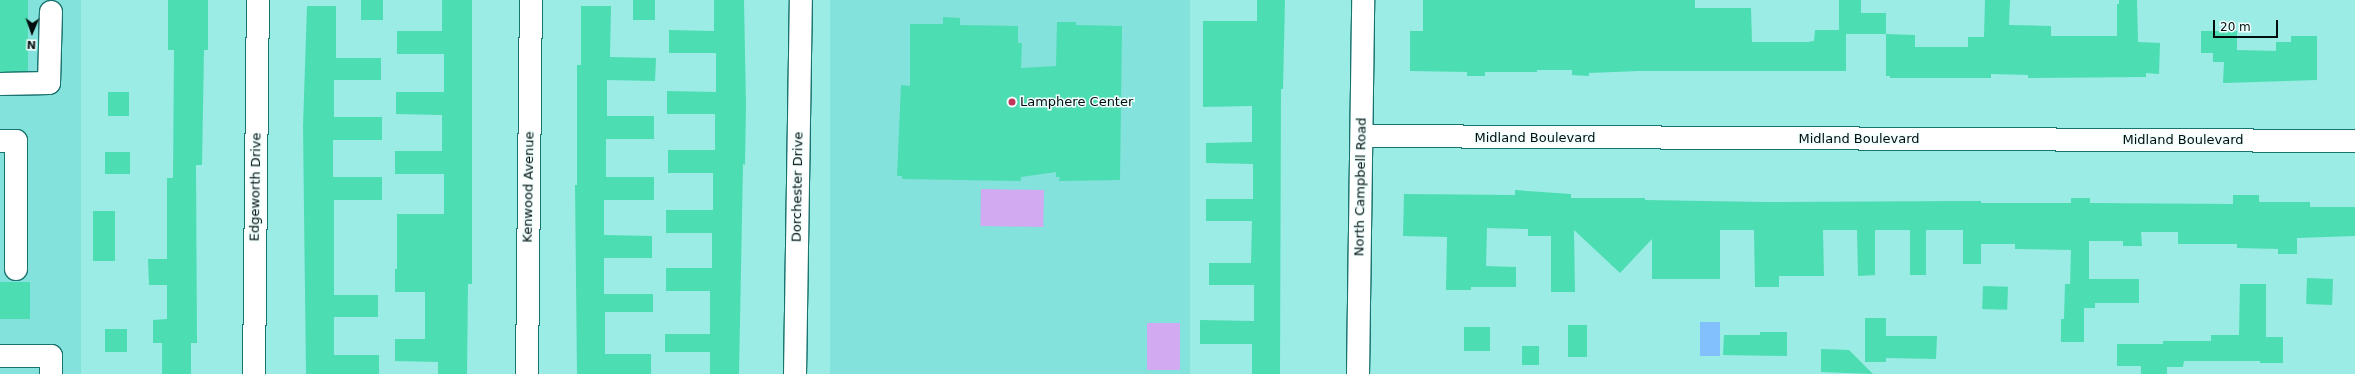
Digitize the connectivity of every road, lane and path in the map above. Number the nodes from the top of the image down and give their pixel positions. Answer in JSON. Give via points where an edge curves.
{"nodes":[{"id":1,"x":258,"y":0,"type":"edge"},
{"id":2,"x":531,"y":0,"type":"edge"},
{"id":3,"x":801,"y":0,"type":"edge"},
{"id":4,"x":1363,"y":0,"type":"edge"},
{"id":5,"x":51,"y":12,"type":"dead end"},
{"id":6,"x":0,"y":84,"type":"edge"},
{"id":7,"x":1362,"y":136,"type":"junction"},
{"id":8,"x":0,"y":141,"type":"edge"},
{"id":9,"x":2355,"y":141,"type":"edge"},
{"id":10,"x":16,"y":269,"type":"dead end"},
{"id":11,"x":0,"y":356,"type":"edge"},
{"id":12,"x":51,"y":374,"type":"edge"},
{"id":13,"x":254,"y":374,"type":"edge"},
{"id":14,"x":527,"y":374,"type":"edge"},
{"id":15,"x":795,"y":374,"type":"edge"},
{"id":16,"x":1358,"y":374,"type":"edge"}],
"edges":[{"from":1,"to":13,"type":"street","name":"Edgeworth Drive"},
{"from":2,"to":14,"type":"street","name":"Kenwood Avenue"},
{"from":3,"to":15,"type":"street","name":"Dorchester Drive"},
{"from":4,"to":7,"type":"street","name":"North Campbell Road"},
{"from":5,"to":6,"type":"street","via":[[49,83]]},
{"from":7,"to":9,"type":"street","name":"Midland Boulevard"},
{"from":7,"to":16,"type":"street","name":"North Campbell Road"},
{"from":8,"to":10,"type":"street","via":[[16,141]]},
{"from":11,"to":12,"type":"street","via":[[51,356]]}]}
